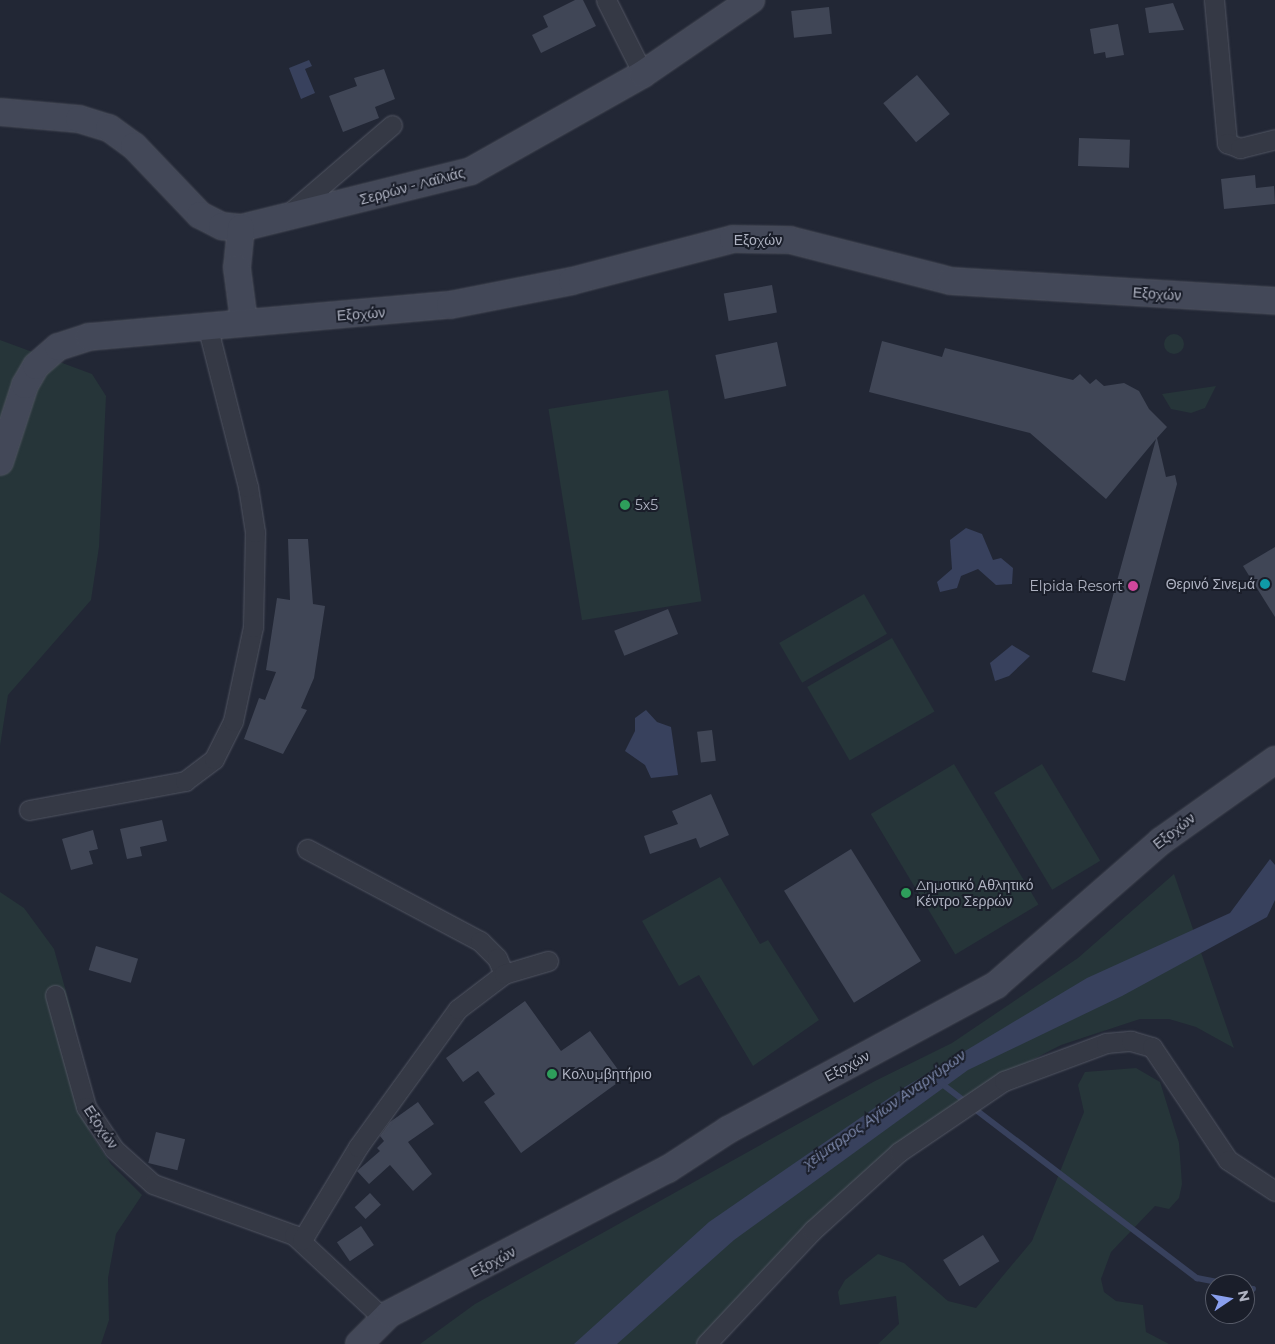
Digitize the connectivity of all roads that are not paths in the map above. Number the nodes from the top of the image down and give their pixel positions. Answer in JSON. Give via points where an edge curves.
{"nodes":[{"id":1,"x":606,"y":0,"type":"edge"},
{"id":2,"x":751,"y":0,"type":"edge"},
{"id":3,"x":1214,"y":0,"type":"edge"},
{"id":4,"x":642,"y":74,"type":"junction"},
{"id":5,"x":0,"y":112,"type":"edge"},
{"id":6,"x":392,"y":124,"type":"dead end"},
{"id":7,"x":1275,"y":139,"type":"edge"},
{"id":8,"x":283,"y":219,"type":"junction"},
{"id":9,"x":241,"y":228,"type":"junction"},
{"id":10,"x":1275,"y":301,"type":"edge"},
{"id":11,"x":244,"y":321,"type":"junction"},
{"id":12,"x":207,"y":325,"type":"junction"},
{"id":13,"x":0,"y":462,"type":"edge"},
{"id":14,"x":1275,"y":760,"type":"edge"},
{"id":15,"x":29,"y":810,"type":"dead end"},
{"id":16,"x":307,"y":849,"type":"dead end"},
{"id":17,"x":548,"y":961,"type":"dead end"},
{"id":18,"x":504,"y":974,"type":"junction"},
{"id":19,"x":55,"y":996,"type":"dead end"},
{"id":20,"x":1275,"y":1191,"type":"edge"},
{"id":21,"x":302,"y":1240,"type":"junction"},
{"id":22,"x":384,"y":1319,"type":"junction"},
{"id":23,"x":359,"y":1344,"type":"edge"},
{"id":24,"x":706,"y":1344,"type":"edge"}],
"edges":[{"from":1,"to":4,"type":"street"},
{"from":2,"to":4,"type":"main road","name":"Σερρών - Λαϊλιάς"},
{"from":3,"to":7,"type":"street","via":[[1227,143],[1240,148]]},
{"from":4,"to":8,"type":"main road","name":"Σερρών - Λαϊλιάς","via":[[471,171]]},
{"from":5,"to":9,"type":"main road","via":[[79,119],[109,128],[134,146],[200,215],[222,226]]},
{"from":6,"to":8,"type":"street"},
{"from":8,"to":9,"type":"main road","name":"Σερρών - Λαϊλιάς"},
{"from":9,"to":11,"type":"main road","via":[[237,268]]},
{"from":10,"to":11,"type":"main road","name":"Εξοχών","via":[[952,281],[818,246],[750,238],[491,299],[366,315]]},
{"from":11,"to":12,"type":"main road","name":"Εξοχών"},
{"from":12,"to":13,"type":"main road","name":"Εξοχών","via":[[114,333],[58,347],[36,366],[25,385]]},
{"from":12,"to":15,"type":"street","via":[[248,487],[255,532],[253,627],[232,721],[214,759],[185,781]]},
{"from":14,"to":22,"type":"main road","name":"Εξοχών","via":[[1160,841],[996,985],[728,1130],[659,1173]]},
{"from":16,"to":18,"type":"street","via":[[480,941],[497,958]]},
{"from":17,"to":18,"type":"street"},
{"from":18,"to":21,"type":"street","via":[[458,1009],[358,1147]]},
{"from":19,"to":21,"type":"street","name":"Εξοχών","via":[[86,1107],[114,1148],[153,1184],[271,1224]]},
{"from":20,"to":24,"type":"street","via":[[1228,1160],[1152,1047],[1131,1041],[1106,1043],[1004,1081],[906,1148],[812,1230]]},
{"from":21,"to":22,"type":"street","name":"Εξοχών"},
{"from":22,"to":23,"type":"main road","name":"Εξοχών"}]}
